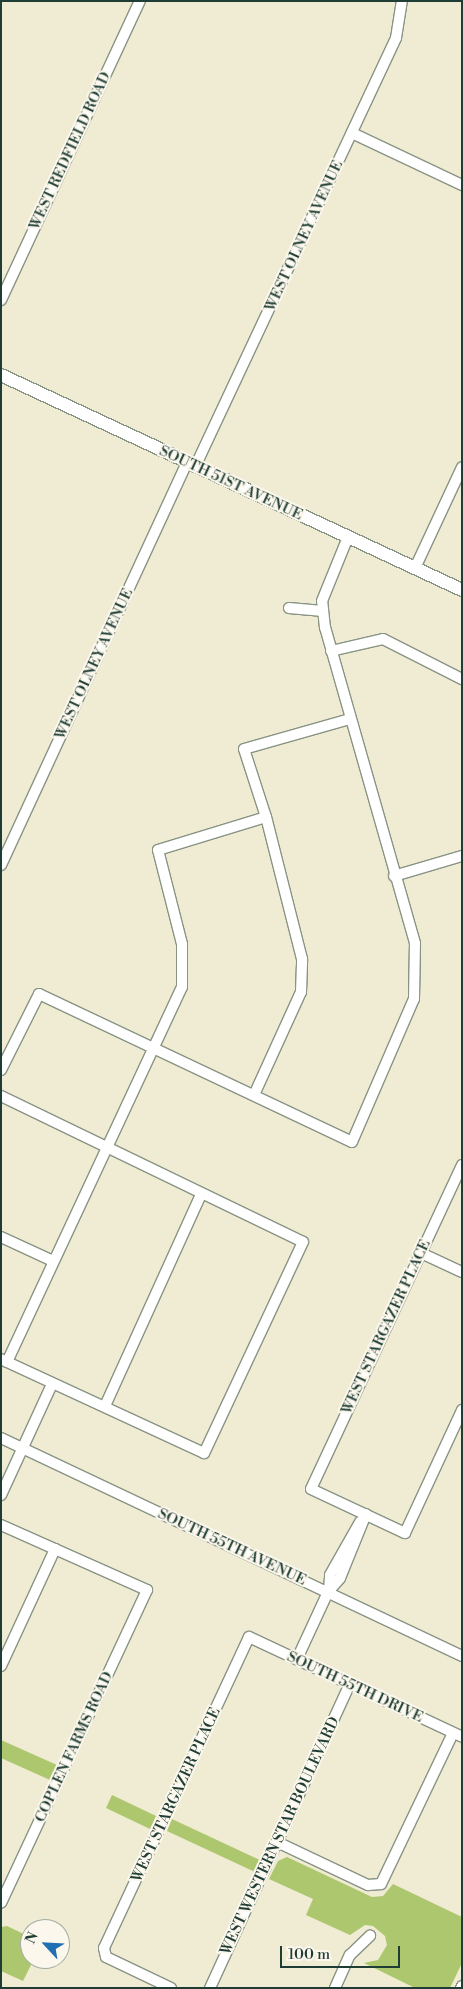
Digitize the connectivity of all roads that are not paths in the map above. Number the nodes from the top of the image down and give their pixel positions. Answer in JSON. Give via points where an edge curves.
{"nodes":[{"id":1,"x":140,"y":1,"type":"edge"},
{"id":2,"x":402,"y":1,"type":"edge"},
{"id":3,"x":352,"y":134,"type":"junction"},
{"id":4,"x":462,"y":185,"type":"edge"},
{"id":5,"x":1,"y":300,"type":"edge"},
{"id":6,"x":1,"y":375,"type":"edge"},
{"id":7,"x":191,"y":465,"type":"junction"},
{"id":8,"x":462,"y":467,"type":"edge"},
{"id":9,"x":348,"y":537,"type":"junction"},
{"id":10,"x":415,"y":568,"type":"junction"},
{"id":11,"x":462,"y":590,"type":"edge"},
{"id":12,"x":290,"y":608,"type":"dead end"},
{"id":13,"x":323,"y":611,"type":"junction"},
{"id":14,"x":331,"y":651,"type":"junction"},
{"id":15,"x":462,"y":680,"type":"edge"},
{"id":16,"x":350,"y":719,"type":"junction"},
{"id":17,"x":266,"y":818,"type":"junction"},
{"id":18,"x":462,"y":856,"type":"edge"},
{"id":19,"x":1,"y":865,"type":"edge"},
{"id":20,"x":394,"y":876,"type":"junction"},
{"id":21,"x":153,"y":1048,"type":"junction"},
{"id":22,"x":1,"y":1070,"type":"edge"},
{"id":23,"x":254,"y":1095,"type":"junction"},
{"id":24,"x":1,"y":1096,"type":"edge"},
{"id":25,"x":107,"y":1148,"type":"junction"},
{"id":26,"x":462,"y":1165,"type":"edge"},
{"id":27,"x":201,"y":1194,"type":"junction"},
{"id":28,"x":1,"y":1237,"type":"edge"},
{"id":29,"x":421,"y":1253,"type":"junction"},
{"id":30,"x":53,"y":1261,"type":"junction"},
{"id":31,"x":462,"y":1272,"type":"edge"},
{"id":32,"x":4,"y":1360,"type":"edge"},
{"id":33,"x":52,"y":1384,"type":"junction"},
{"id":34,"x":105,"y":1406,"type":"junction"},
{"id":35,"x":462,"y":1410,"type":"edge"},
{"id":36,"x":1,"y":1438,"type":"edge"},
{"id":37,"x":23,"y":1448,"type":"junction"},
{"id":38,"x":1,"y":1495,"type":"edge"},
{"id":39,"x":366,"y":1514,"type":"junction"},
{"id":40,"x":1,"y":1525,"type":"edge"},
{"id":41,"x":55,"y":1549,"type":"junction"},
{"id":42,"x":328,"y":1592,"type":"junction"},
{"id":43,"x":249,"y":1637,"type":"joint"},
{"id":44,"x":462,"y":1656,"type":"edge"},
{"id":45,"x":297,"y":1659,"type":"junction"},
{"id":46,"x":1,"y":1666,"type":"edge"},
{"id":47,"x":350,"y":1684,"type":"junction"},
{"id":48,"x":458,"y":1735,"type":"edge"},
{"id":49,"x":277,"y":1842,"type":"junction"},
{"id":50,"x":1,"y":1903,"type":"edge"},
{"id":51,"x":370,"y":1936,"type":"dead end"},
{"id":52,"x":171,"y":1988,"type":"edge"},
{"id":53,"x":210,"y":1988,"type":"edge"},
{"id":54,"x":335,"y":1988,"type":"edge"}],
"edges":[{"from":1,"to":5,"type":"street","name":"WEST REDFIELD ROAD"},
{"from":2,"to":3,"type":"street","name":"WEST OLNEY AVENUE","via":[[396,38]]},
{"from":3,"to":4,"type":"street"},
{"from":3,"to":7,"type":"street","name":"WEST OLNEY AVENUE"},
{"from":6,"to":7,"type":"main road","name":"SOUTH 51ST AVENUE"},
{"from":7,"to":9,"type":"main road","name":"SOUTH 51ST AVENUE"},
{"from":7,"to":19,"type":"street","name":"WEST OLNEY AVENUE"},
{"from":8,"to":10,"type":"street"},
{"from":9,"to":10,"type":"main road","name":"SOUTH 51ST AVENUE"},
{"from":9,"to":13,"type":"street","via":[[327,585],[322,601]]},
{"from":10,"to":11,"type":"main road","name":"SOUTH 51ST AVENUE"},
{"from":12,"to":13,"type":"street"},
{"from":13,"to":14,"type":"street"},
{"from":14,"to":15,"type":"street","via":[[383,639]]},
{"from":14,"to":16,"type":"street"},
{"from":16,"to":17,"type":"street","via":[[244,749]]},
{"from":16,"to":20,"type":"street"},
{"from":17,"to":21,"type":"street","via":[[158,850],[182,944],[182,987]]},
{"from":17,"to":23,"type":"street","via":[[302,959],[301,992]]},
{"from":18,"to":20,"type":"street"},
{"from":20,"to":23,"type":"street","via":[[415,943],[414,999],[352,1142]]},
{"from":21,"to":22,"type":"street","via":[[39,994]]},
{"from":21,"to":23,"type":"street"},
{"from":21,"to":25,"type":"street"},
{"from":24,"to":25,"type":"street"},
{"from":25,"to":27,"type":"street"},
{"from":25,"to":30,"type":"street"},
{"from":26,"to":29,"type":"street","name":"WEST STARGAZER PLACE"},
{"from":27,"to":34,"type":"street"},
{"from":27,"to":34,"type":"street","via":[[303,1242],[204,1453]]},
{"from":28,"to":30,"type":"street"},
{"from":29,"to":31,"type":"street"},
{"from":29,"to":39,"type":"street","name":"WEST STARGAZER PLACE","via":[[311,1489]]},
{"from":30,"to":32,"type":"street"},
{"from":32,"to":33,"type":"street"},
{"from":33,"to":34,"type":"street"},
{"from":33,"to":37,"type":"street"},
{"from":35,"to":39,"type":"street","via":[[405,1534]]},
{"from":36,"to":37,"type":"street","name":"SOUTH 55TH AVENUE"},
{"from":37,"to":38,"type":"street"},
{"from":37,"to":42,"type":"street","name":"SOUTH 55TH AVENUE"},
{"from":39,"to":42,"type":"street","via":[[350,1536],[330,1575]]},
{"from":40,"to":41,"type":"street"},
{"from":41,"to":46,"type":"street"},
{"from":41,"to":50,"type":"street","name":"COPLEN FARMS ROAD","via":[[147,1590]]},
{"from":42,"to":44,"type":"street","name":"SOUTH 55TH AVENUE"},
{"from":42,"to":45,"type":"street"},
{"from":43,"to":45,"type":"street","name":"SOUTH 55TH DRIVE"},
{"from":43,"to":52,"type":"street","name":"WEST STARGAZER PLACE","via":[[104,1954]]},
{"from":45,"to":47,"type":"street","name":"SOUTH 55TH DRIVE"},
{"from":47,"to":48,"type":"street","name":"SOUTH 55TH DRIVE"},
{"from":47,"to":49,"type":"street","name":"WEST WESTERN STAR BOULEVARD"},
{"from":48,"to":49,"type":"street","via":[[385,1879],[377,1886],[368,1885]]},
{"from":49,"to":53,"type":"street","name":"WEST WESTERN STAR BOULEVARD"},
{"from":51,"to":54,"type":"street","via":[[350,1955]]}]}
